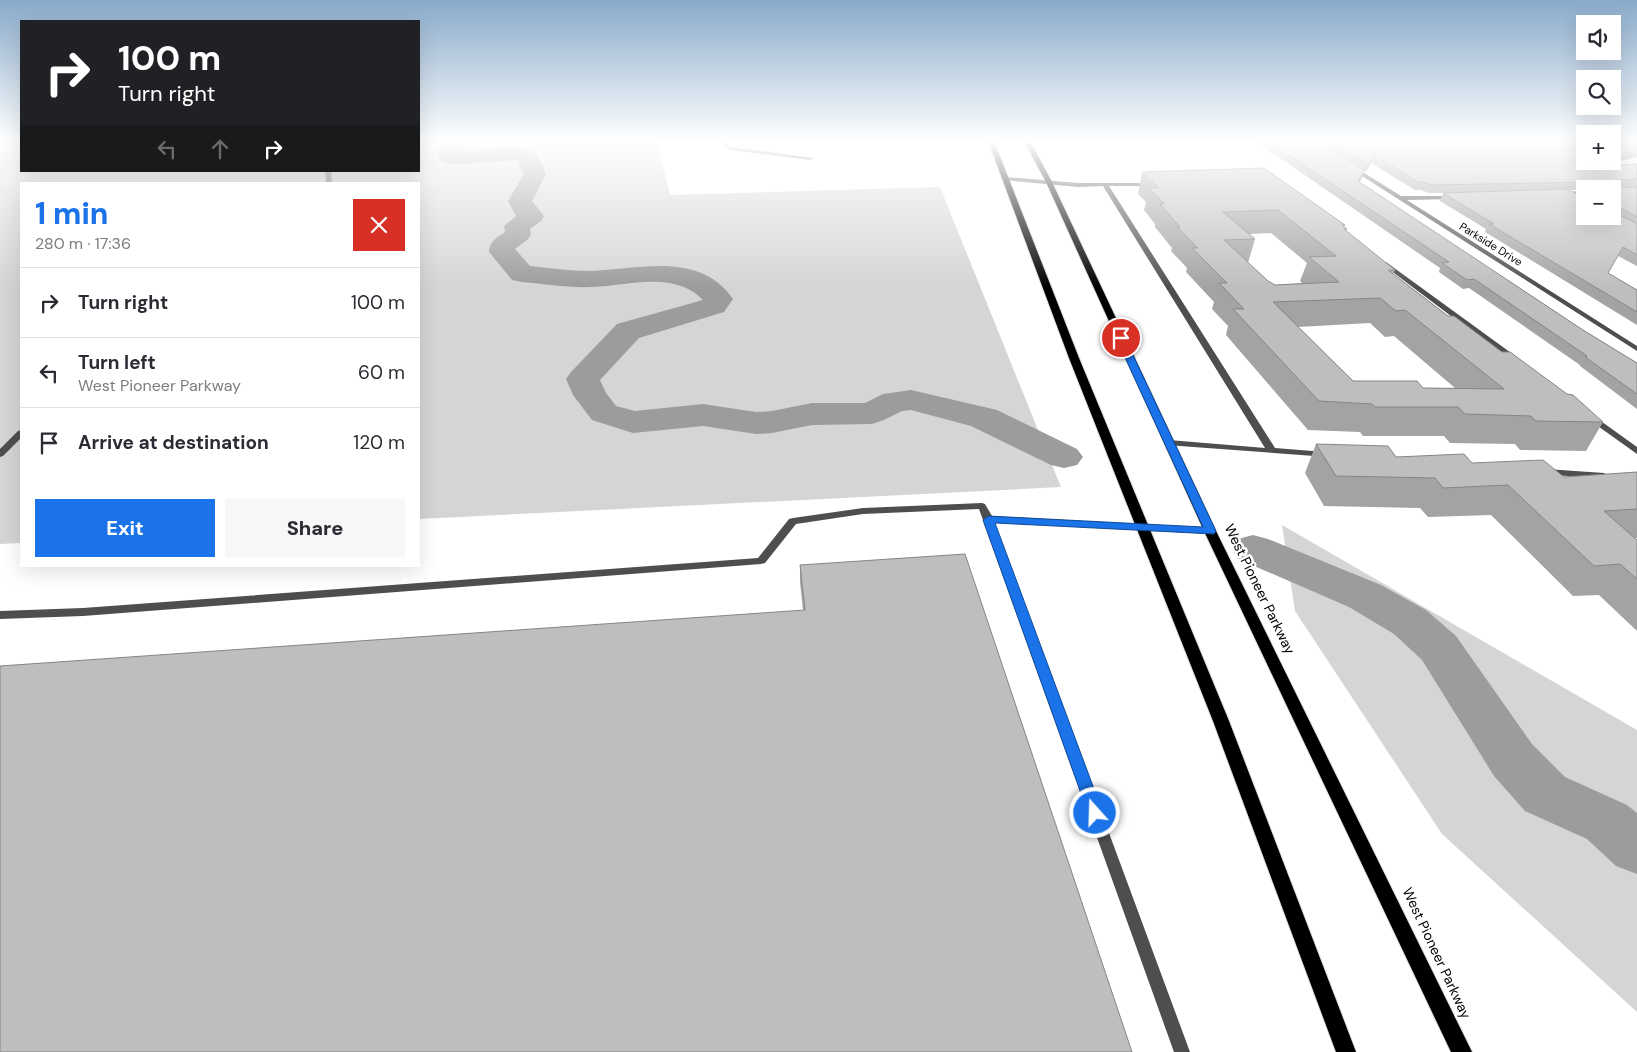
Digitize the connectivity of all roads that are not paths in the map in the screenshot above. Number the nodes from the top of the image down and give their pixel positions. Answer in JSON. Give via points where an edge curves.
{"nodes":[{"id":1,"x":1010,"y":190,"type":"edge"},
{"id":2,"x":1053,"y":190,"type":"edge"},
{"id":3,"x":1109,"y":190,"type":"edge"},
{"id":4,"x":1388,"y":190,"type":"edge"},
{"id":5,"x":1576,"y":193,"type":"edge"},
{"id":6,"x":1554,"y":194,"type":"edge"},
{"id":7,"x":1563,"y":194,"type":"junction"},
{"id":8,"x":1458,"y":197,"type":"edge"},
{"id":9,"x":1400,"y":198,"type":"junction"},
{"id":10,"x":1576,"y":200,"type":"edge"},
{"id":11,"x":1376,"y":257,"type":"edge"},
{"id":12,"x":1637,"y":349,"type":"edge"},
{"id":13,"x":1518,"y":363,"type":"edge"},
{"id":14,"x":1582,"y":410,"type":"edge"},
{"id":15,"x":20,"y":434,"type":"edge"},
{"id":16,"x":1169,"y":443,"type":"junction"},
{"id":17,"x":1272,"y":451,"type":"junction"},
{"id":18,"x":1637,"y":451,"type":"edge"},
{"id":19,"x":0,"y":454,"type":"edge"},
{"id":20,"x":1331,"y":455,"type":"edge"},
{"id":21,"x":1538,"y":471,"type":"edge"},
{"id":22,"x":1617,"y":478,"type":"edge"},
{"id":23,"x":988,"y":520,"type":"junction"},
{"id":24,"x":1141,"y":527,"type":"junction"},
{"id":25,"x":1210,"y":531,"type":"junction"},
{"id":26,"x":0,"y":615,"type":"edge"},
{"id":27,"x":1182,"y":1052,"type":"edge"},
{"id":28,"x":1346,"y":1052,"type":"edge"},
{"id":29,"x":1462,"y":1052,"type":"edge"}],
"edges":[{"from":1,"to":24,"type":"main road"},
{"from":2,"to":16,"type":"main road","name":"West Pioneer Parkway"},
{"from":3,"to":17,"type":"street"},
{"from":4,"to":9,"type":"street","name":"Parkside Drive"},
{"from":5,"to":7,"type":"street"},
{"from":6,"to":7,"type":"street"},
{"from":7,"to":10,"type":"street"},
{"from":8,"to":9,"type":"street"},
{"from":9,"to":12,"type":"street","name":"Parkside Drive"},
{"from":11,"to":13,"type":"street"},
{"from":14,"to":18,"type":"street"},
{"from":15,"to":19,"type":"street"},
{"from":16,"to":17,"type":"street"},
{"from":16,"to":25,"type":"main road","name":"West Pioneer Parkway"},
{"from":17,"to":20,"type":"street"},
{"from":21,"to":22,"type":"street"},
{"from":23,"to":24,"type":"street"},
{"from":23,"to":26,"type":"street","via":[[982,506],[863,512],[793,521],[761,561],[83,612]]},
{"from":23,"to":27,"type":"street"},
{"from":24,"to":25,"type":"street"},
{"from":24,"to":28,"type":"main road","via":[[1221,721]]},
{"from":25,"to":29,"type":"main road","name":"West Pioneer Parkway"}]}
